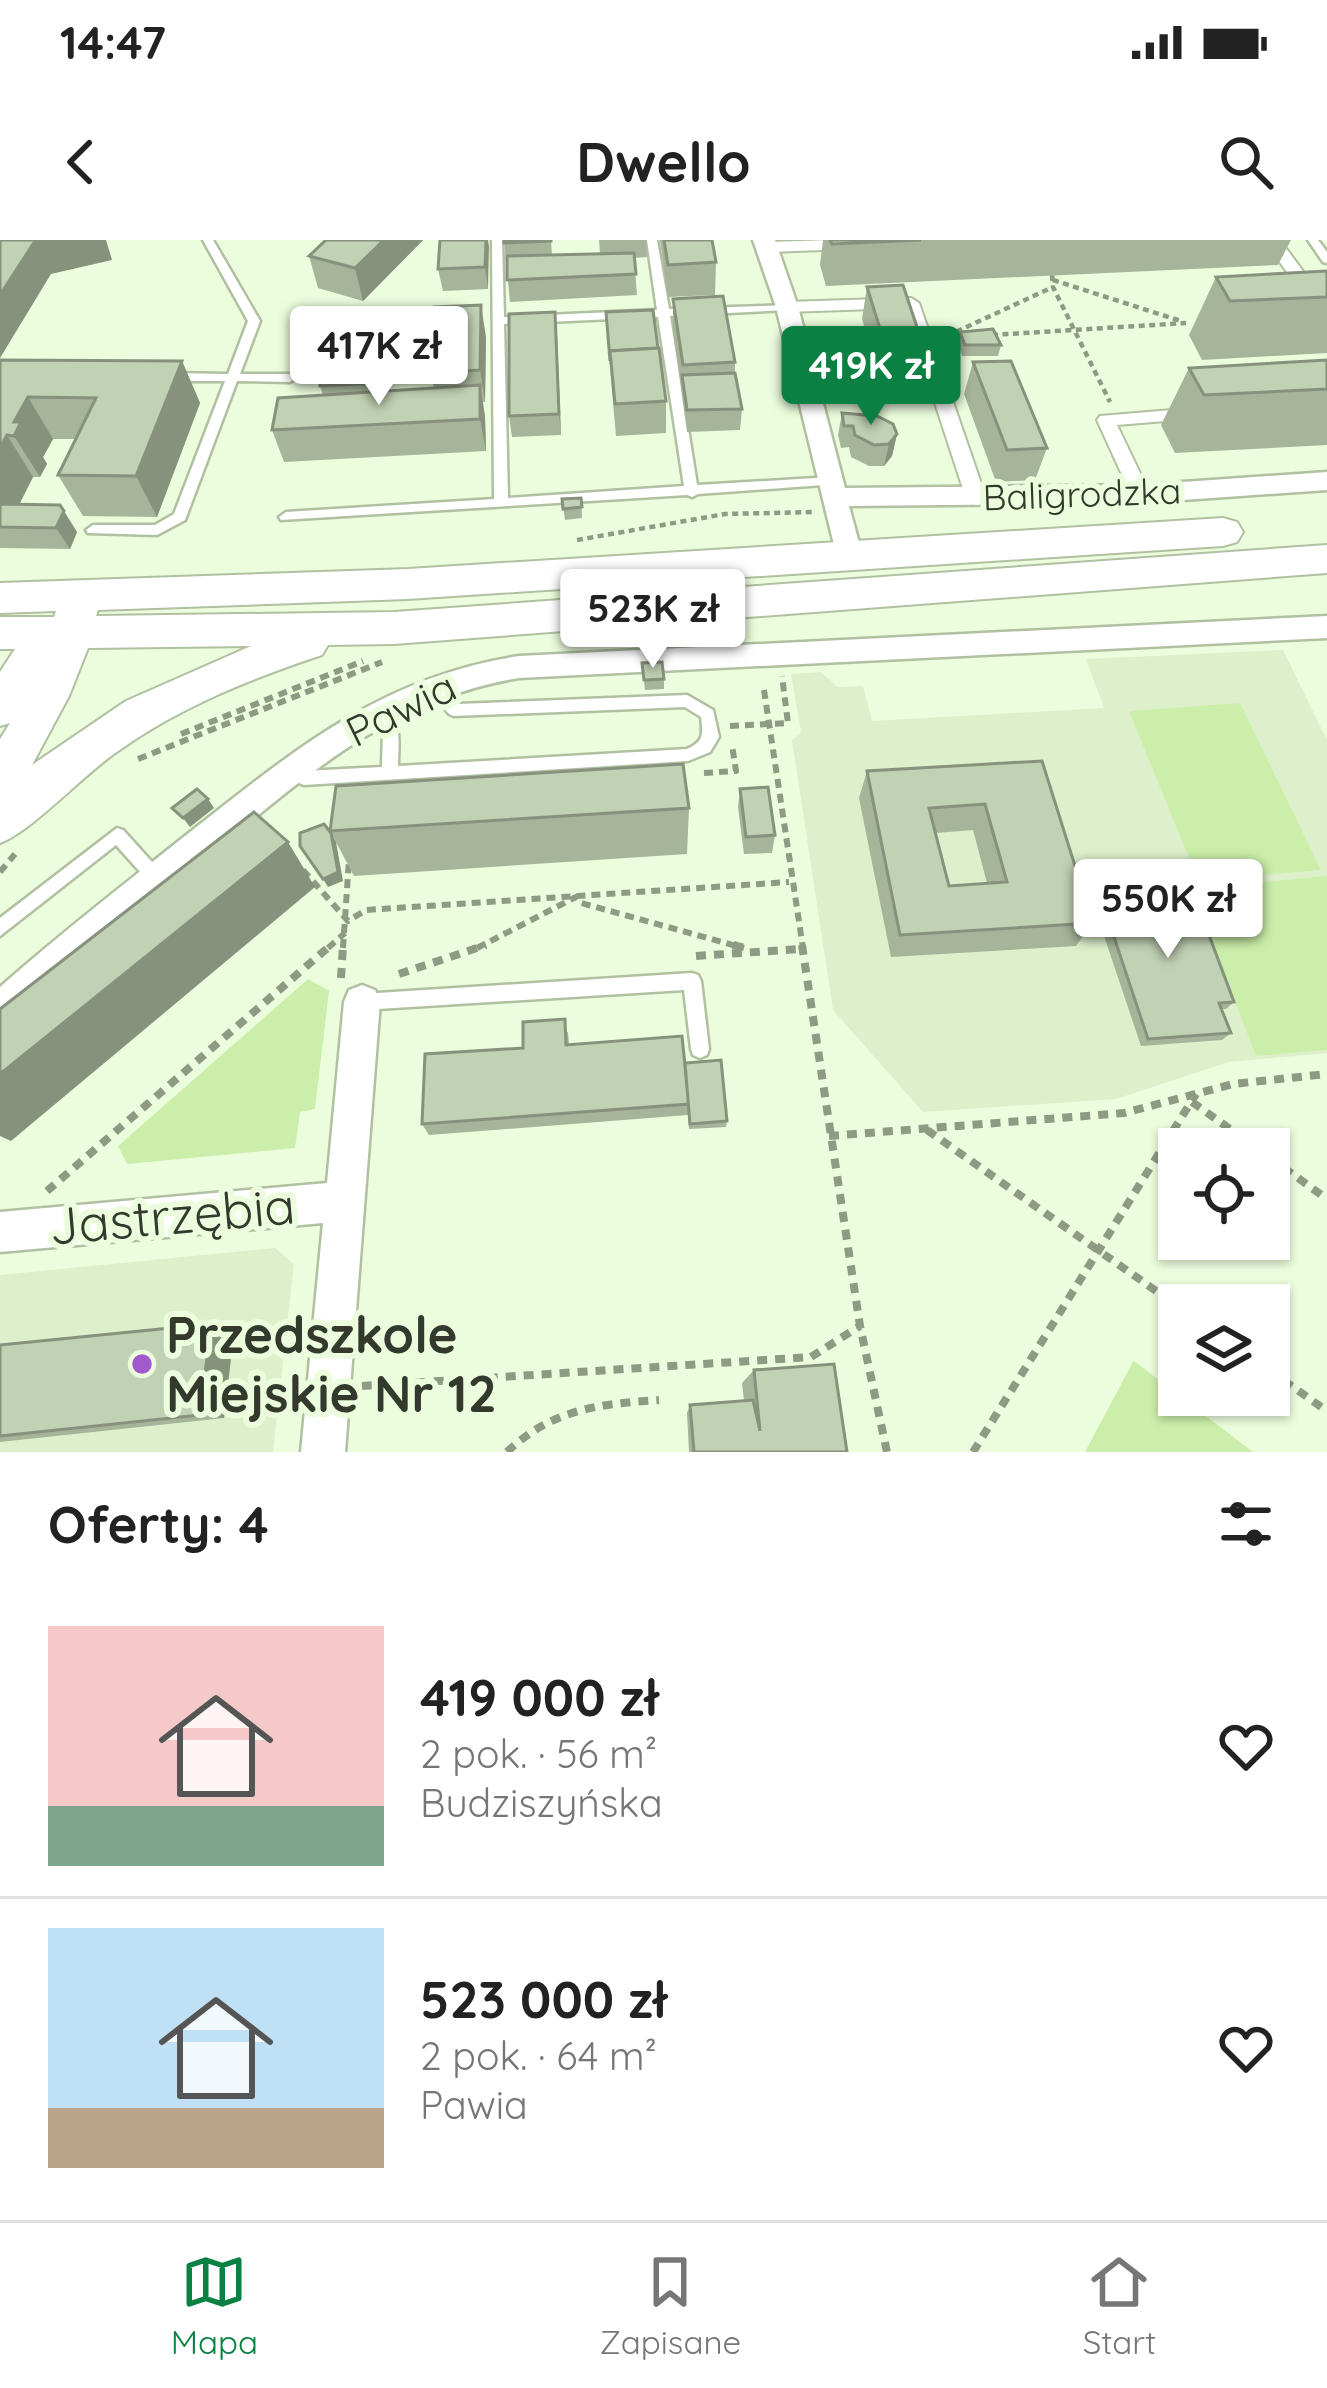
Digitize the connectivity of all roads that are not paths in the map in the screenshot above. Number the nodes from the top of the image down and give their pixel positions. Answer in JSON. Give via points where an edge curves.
{"nodes":[{"id":1,"x":208,"y":240,"type":"edge"},
{"id":2,"x":497,"y":240,"type":"edge"},
{"id":3,"x":652,"y":240,"type":"edge"},
{"id":4,"x":1272,"y":240,"type":"edge"},
{"id":5,"x":1313,"y":240,"type":"edge"},
{"id":6,"x":766,"y":243,"type":"edge"},
{"id":7,"x":872,"y":243,"type":"edge"},
{"id":8,"x":1327,"y":260,"type":"edge"},
{"id":9,"x":787,"y":307,"type":"junction"},
{"id":10,"x":663,"y":315,"type":"junction"},
{"id":11,"x":1326,"y":316,"type":"edge"},
{"id":12,"x":1302,"y":317,"type":"edge"},
{"id":13,"x":499,"y":321,"type":"junction"},
{"id":14,"x":163,"y":376,"type":"edge"},
{"id":15,"x":234,"y":377,"type":"junction"},
{"id":16,"x":290,"y":379,"type":"dead end"},
{"id":17,"x":500,"y":410,"type":"junction"},
{"id":18,"x":478,"y":411,"type":"edge"},
{"id":19,"x":1211,"y":413,"type":"edge"},
{"id":20,"x":1327,"y":481,"type":"edge"},
{"id":21,"x":834,"y":489,"type":"junction"},
{"id":22,"x":692,"y":493,"type":"junction"},
{"id":23,"x":1140,"y":494,"type":"junction"},
{"id":24,"x":976,"y":498,"type":"junction"},
{"id":25,"x":501,"y":503,"type":"junction"},
{"id":26,"x":286,"y":517,"type":"dead end"},
{"id":27,"x":1327,"y":526,"type":"edge"},
{"id":28,"x":93,"y":530,"type":"dead end"},
{"id":29,"x":848,"y":554,"type":"junction"},
{"id":30,"x":1327,"y":559,"type":"edge"},
{"id":31,"x":0,"y":598,"type":"edge"},
{"id":32,"x":65,"y":622,"type":"junction"},
{"id":33,"x":1327,"y":627,"type":"edge"},
{"id":34,"x":0,"y":633,"type":"edge"},
{"id":35,"x":390,"y":648,"type":"junction"},
{"id":36,"x":434,"y":686,"type":"junction"},
{"id":37,"x":0,"y":709,"type":"edge"},
{"id":38,"x":380,"y":712,"type":"junction"},
{"id":39,"x":290,"y":772,"type":"junction"},
{"id":40,"x":390,"y":772,"type":"junction"},
{"id":41,"x":0,"y":777,"type":"edge"},
{"id":42,"x":15,"y":835,"type":"edge"},
{"id":43,"x":156,"y":878,"type":"junction"},
{"id":44,"x":0,"y":928,"type":"edge"},
{"id":45,"x":360,"y":989,"type":"joint"},
{"id":46,"x":5,"y":995,"type":"edge"},
{"id":47,"x":700,"y":1049,"type":"dead end"},
{"id":48,"x":344,"y":1201,"type":"junction"},
{"id":49,"x":0,"y":1232,"type":"edge"},
{"id":50,"x":323,"y":1452,"type":"edge"}],
"edges":[{"from":1,"to":15,"type":"lane","via":[[254,321]]},
{"from":2,"to":13,"type":"lane"},
{"from":3,"to":10,"type":"lane"},
{"from":4,"to":11,"type":"street"},
{"from":5,"to":8,"type":"lane"},
{"from":6,"to":7,"type":"street"},
{"from":6,"to":9,"type":"street"},
{"from":9,"to":10,"type":"lane"},
{"from":9,"to":21,"type":"street"},
{"from":9,"to":24,"type":"street","via":[[911,303]]},
{"from":10,"to":13,"type":"lane"},
{"from":10,"to":22,"type":"lane"},
{"from":11,"to":12,"type":"street"},
{"from":13,"to":17,"type":"lane"},
{"from":14,"to":15,"type":"lane"},
{"from":15,"to":16,"type":"lane"},
{"from":15,"to":28,"type":"lane","via":[[180,518],[157,530]]},
{"from":17,"to":18,"type":"lane"},
{"from":17,"to":25,"type":"lane"},
{"from":19,"to":23,"type":"street","via":[[1106,420]]},
{"from":20,"to":23,"type":"street","name":"Baligrodzka"},
{"from":21,"to":22,"type":"lane"},
{"from":21,"to":24,"type":"street","name":"Baligrodzka"},
{"from":21,"to":29,"type":"street"},
{"from":22,"to":25,"type":"lane"},
{"from":23,"to":24,"type":"street","name":"Baligrodzka"},
{"from":25,"to":26,"type":"lane"},
{"from":27,"to":29,"type":"main road"},
{"from":29,"to":32,"type":"main road","via":[[408,584]]},
{"from":30,"to":35,"type":"main road"},
{"from":31,"to":32,"type":"main road"},
{"from":32,"to":34,"type":"main road"},
{"from":32,"to":35,"type":"main road"},
{"from":32,"to":37,"type":"main road"},
{"from":32,"to":41,"type":"main road","via":[[39,710]]},
{"from":33,"to":36,"type":"street","name":"Pawia","via":[[499,668]]},
{"from":35,"to":42,"type":"main road","via":[[310,643],[186,687],[91,743]]},
{"from":36,"to":38,"type":"street","name":"Pawia"},
{"from":36,"to":40,"type":"lane","via":[[454,710],[687,701],[708,714],[711,737],[688,754]]},
{"from":38,"to":39,"type":"street","name":"Pawia"},
{"from":38,"to":40,"type":"lane","via":[[392,727]]},
{"from":39,"to":40,"type":"lane"},
{"from":39,"to":43,"type":"street","name":"Pawia"},
{"from":43,"to":44,"type":"lane","via":[[117,835]]},
{"from":43,"to":46,"type":"street","name":"Pawia"},
{"from":45,"to":47,"type":"lane","via":[[692,981]]},
{"from":45,"to":48,"type":"street","name":"Jastrzębia"},
{"from":48,"to":49,"type":"street","name":"Jastrzębia"},
{"from":48,"to":50,"type":"street","name":"Jastrzębia","via":[[350,1395]]}]}
